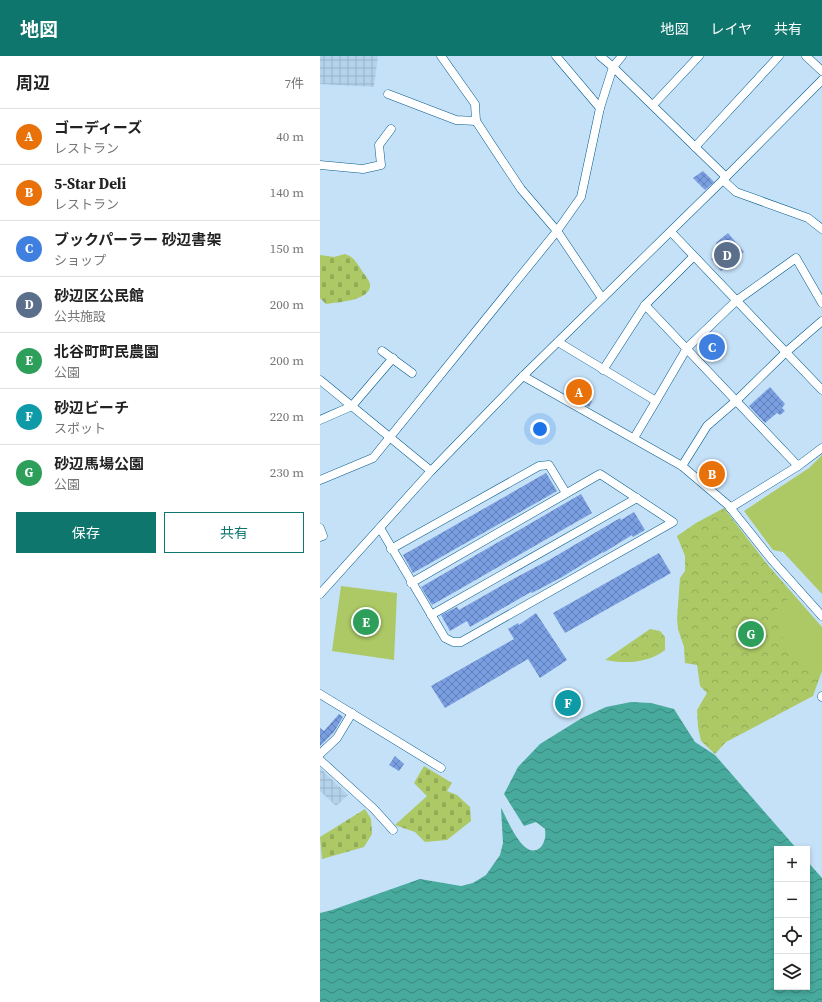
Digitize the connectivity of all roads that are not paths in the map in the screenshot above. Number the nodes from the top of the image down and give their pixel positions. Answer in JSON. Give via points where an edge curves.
{"nodes":[{"id":1,"x":441,"y":56,"type":"edge"},
{"id":2,"x":556,"y":56,"type":"edge"},
{"id":3,"x":600,"y":56,"type":"edge"},
{"id":4,"x":622,"y":56,"type":"edge"},
{"id":5,"x":699,"y":56,"type":"edge"},
{"id":6,"x":780,"y":56,"type":"edge"},
{"id":7,"x":806,"y":56,"type":"edge"},
{"id":8,"x":613,"y":67,"type":"junction"},
{"id":9,"x":822,"y":71,"type":"edge"},
{"id":10,"x":822,"y":80,"type":"edge"},
{"id":11,"x":388,"y":94,"type":"dead end"},
{"id":12,"x":653,"y":106,"type":"junction"},
{"id":13,"x":600,"y":108,"type":"junction"},
{"id":14,"x":476,"y":121,"type":"junction"},
{"id":15,"x":391,"y":129,"type":"dead end"},
{"id":16,"x":695,"y":147,"type":"junction"},
{"id":17,"x":320,"y":165,"type":"edge"},
{"id":18,"x":725,"y":179,"type":"junction"},
{"id":19,"x":822,"y":230,"type":"edge"},
{"id":20,"x":556,"y":231,"type":"junction"},
{"id":21,"x":671,"y":232,"type":"junction"},
{"id":22,"x":693,"y":257,"type":"junction"},
{"id":23,"x":602,"y":298,"type":"junction"},
{"id":24,"x":736,"y":301,"type":"junction"},
{"id":25,"x":822,"y":303,"type":"edge"},
{"id":26,"x":645,"y":305,"type":"junction"},
{"id":27,"x":822,"y":321,"type":"edge"},
{"id":28,"x":558,"y":342,"type":"junction"},
{"id":29,"x":686,"y":348,"type":"junction"},
{"id":30,"x":382,"y":351,"type":"dead end"},
{"id":31,"x":784,"y":353,"type":"junction"},
{"id":32,"x":394,"y":358,"type":"junction"},
{"id":33,"x":604,"y":370,"type":"junction"},
{"id":34,"x":412,"y":373,"type":"dead end"},
{"id":35,"x":523,"y":376,"type":"junction"},
{"id":36,"x":320,"y":380,"type":"edge"},
{"id":37,"x":822,"y":390,"type":"edge"},
{"id":38,"x":737,"y":400,"type":"junction"},
{"id":39,"x":656,"y":401,"type":"junction"},
{"id":40,"x":352,"y":406,"type":"junction"},
{"id":41,"x":320,"y":420,"type":"edge"},
{"id":42,"x":390,"y":436,"type":"junction"},
{"id":43,"x":634,"y":438,"type":"junction"},
{"id":44,"x":822,"y":448,"type":"edge"},
{"id":45,"x":682,"y":466,"type":"junction"},
{"id":46,"x":798,"y":466,"type":"junction"},
{"id":47,"x":431,"y":471,"type":"junction"},
{"id":48,"x":320,"y":480,"type":"edge"},
{"id":49,"x":566,"y":493,"type":"junction"},
{"id":50,"x":637,"y":498,"type":"junction"},
{"id":51,"x":730,"y":508,"type":"junction"},
{"id":52,"x":320,"y":528,"type":"edge"},
{"id":53,"x":380,"y":528,"type":"junction"},
{"id":54,"x":320,"y":537,"type":"edge"},
{"id":55,"x":391,"y":549,"type":"junction"},
{"id":56,"x":412,"y":583,"type":"junction"},
{"id":57,"x":320,"y":594,"type":"edge"},
{"id":58,"x":430,"y":615,"type":"junction"},
{"id":59,"x":822,"y":616,"type":"edge"},
{"id":60,"x":320,"y":694,"type":"edge"},
{"id":61,"x":352,"y":713,"type":"junction"},
{"id":62,"x":320,"y":754,"type":"edge"},
{"id":63,"x":320,"y":760,"type":"edge"},
{"id":64,"x":441,"y":768,"type":"dead end"},
{"id":65,"x":393,"y":830,"type":"dead end"}],
"edges":[{"from":1,"to":14,"type":"street","via":[[474,104]]},
{"from":2,"to":13,"type":"street"},
{"from":3,"to":8,"type":"street"},
{"from":4,"to":8,"type":"street"},
{"from":5,"to":12,"type":"street"},
{"from":6,"to":16,"type":"street"},
{"from":7,"to":9,"type":"street"},
{"from":8,"to":12,"type":"street"},
{"from":8,"to":13,"type":"street"},
{"from":10,"to":18,"type":"street"},
{"from":11,"to":14,"type":"street","via":[[456,120]]},
{"from":12,"to":16,"type":"street"},
{"from":13,"to":20,"type":"street","via":[[581,197]]},
{"from":14,"to":20,"type":"street","via":[[521,189]]},
{"from":15,"to":17,"type":"street","via":[[379,145],[381,165],[363,169]]},
{"from":16,"to":18,"type":"street"},
{"from":18,"to":19,"type":"street","via":[[736,192],[808,218]]},
{"from":18,"to":21,"type":"street"},
{"from":20,"to":23,"type":"street"},
{"from":20,"to":42,"type":"street"},
{"from":21,"to":22,"type":"street"},
{"from":21,"to":23,"type":"street"},
{"from":22,"to":24,"type":"street"},
{"from":22,"to":26,"type":"street"},
{"from":23,"to":28,"type":"street"},
{"from":24,"to":25,"type":"street","via":[[796,258]]},
{"from":24,"to":29,"type":"street"},
{"from":24,"to":31,"type":"street"},
{"from":26,"to":29,"type":"street"},
{"from":26,"to":33,"type":"street"},
{"from":27,"to":31,"type":"street"},
{"from":28,"to":33,"type":"street"},
{"from":28,"to":35,"type":"street"},
{"from":29,"to":38,"type":"street"},
{"from":29,"to":39,"type":"street"},
{"from":30,"to":32,"type":"street"},
{"from":31,"to":37,"type":"street"},
{"from":31,"to":38,"type":"street"},
{"from":32,"to":34,"type":"street"},
{"from":32,"to":40,"type":"street"},
{"from":33,"to":39,"type":"street"},
{"from":35,"to":43,"type":"street"},
{"from":35,"to":47,"type":"street"},
{"from":36,"to":40,"type":"street"},
{"from":38,"to":45,"type":"street","via":[[707,426]]},
{"from":38,"to":46,"type":"street"},
{"from":39,"to":43,"type":"street"},
{"from":40,"to":41,"type":"street"},
{"from":40,"to":42,"type":"street"},
{"from":42,"to":47,"type":"street"},
{"from":42,"to":48,"type":"street","via":[[373,458]]},
{"from":43,"to":45,"type":"street"},
{"from":44,"to":46,"type":"street"},
{"from":45,"to":51,"type":"street"},
{"from":46,"to":51,"type":"street"},
{"from":47,"to":53,"type":"street"},
{"from":49,"to":50,"type":"street","via":[[600,474]]},
{"from":49,"to":55,"type":"street","via":[[549,465],[540,466]]},
{"from":49,"to":56,"type":"street"},
{"from":50,"to":58,"type":"street"},
{"from":50,"to":58,"type":"street","via":[[673,522],[461,642],[445,638]]},
{"from":51,"to":59,"type":"street"},
{"from":52,"to":54,"type":"street","via":[[323,536]]},
{"from":53,"to":55,"type":"street"},
{"from":53,"to":57,"type":"street"},
{"from":55,"to":56,"type":"street"},
{"from":56,"to":58,"type":"street"},
{"from":60,"to":61,"type":"street"},
{"from":61,"to":62,"type":"street","via":[[336,738]]},
{"from":61,"to":64,"type":"street"},
{"from":63,"to":65,"type":"street","via":[[374,809]]}]}
